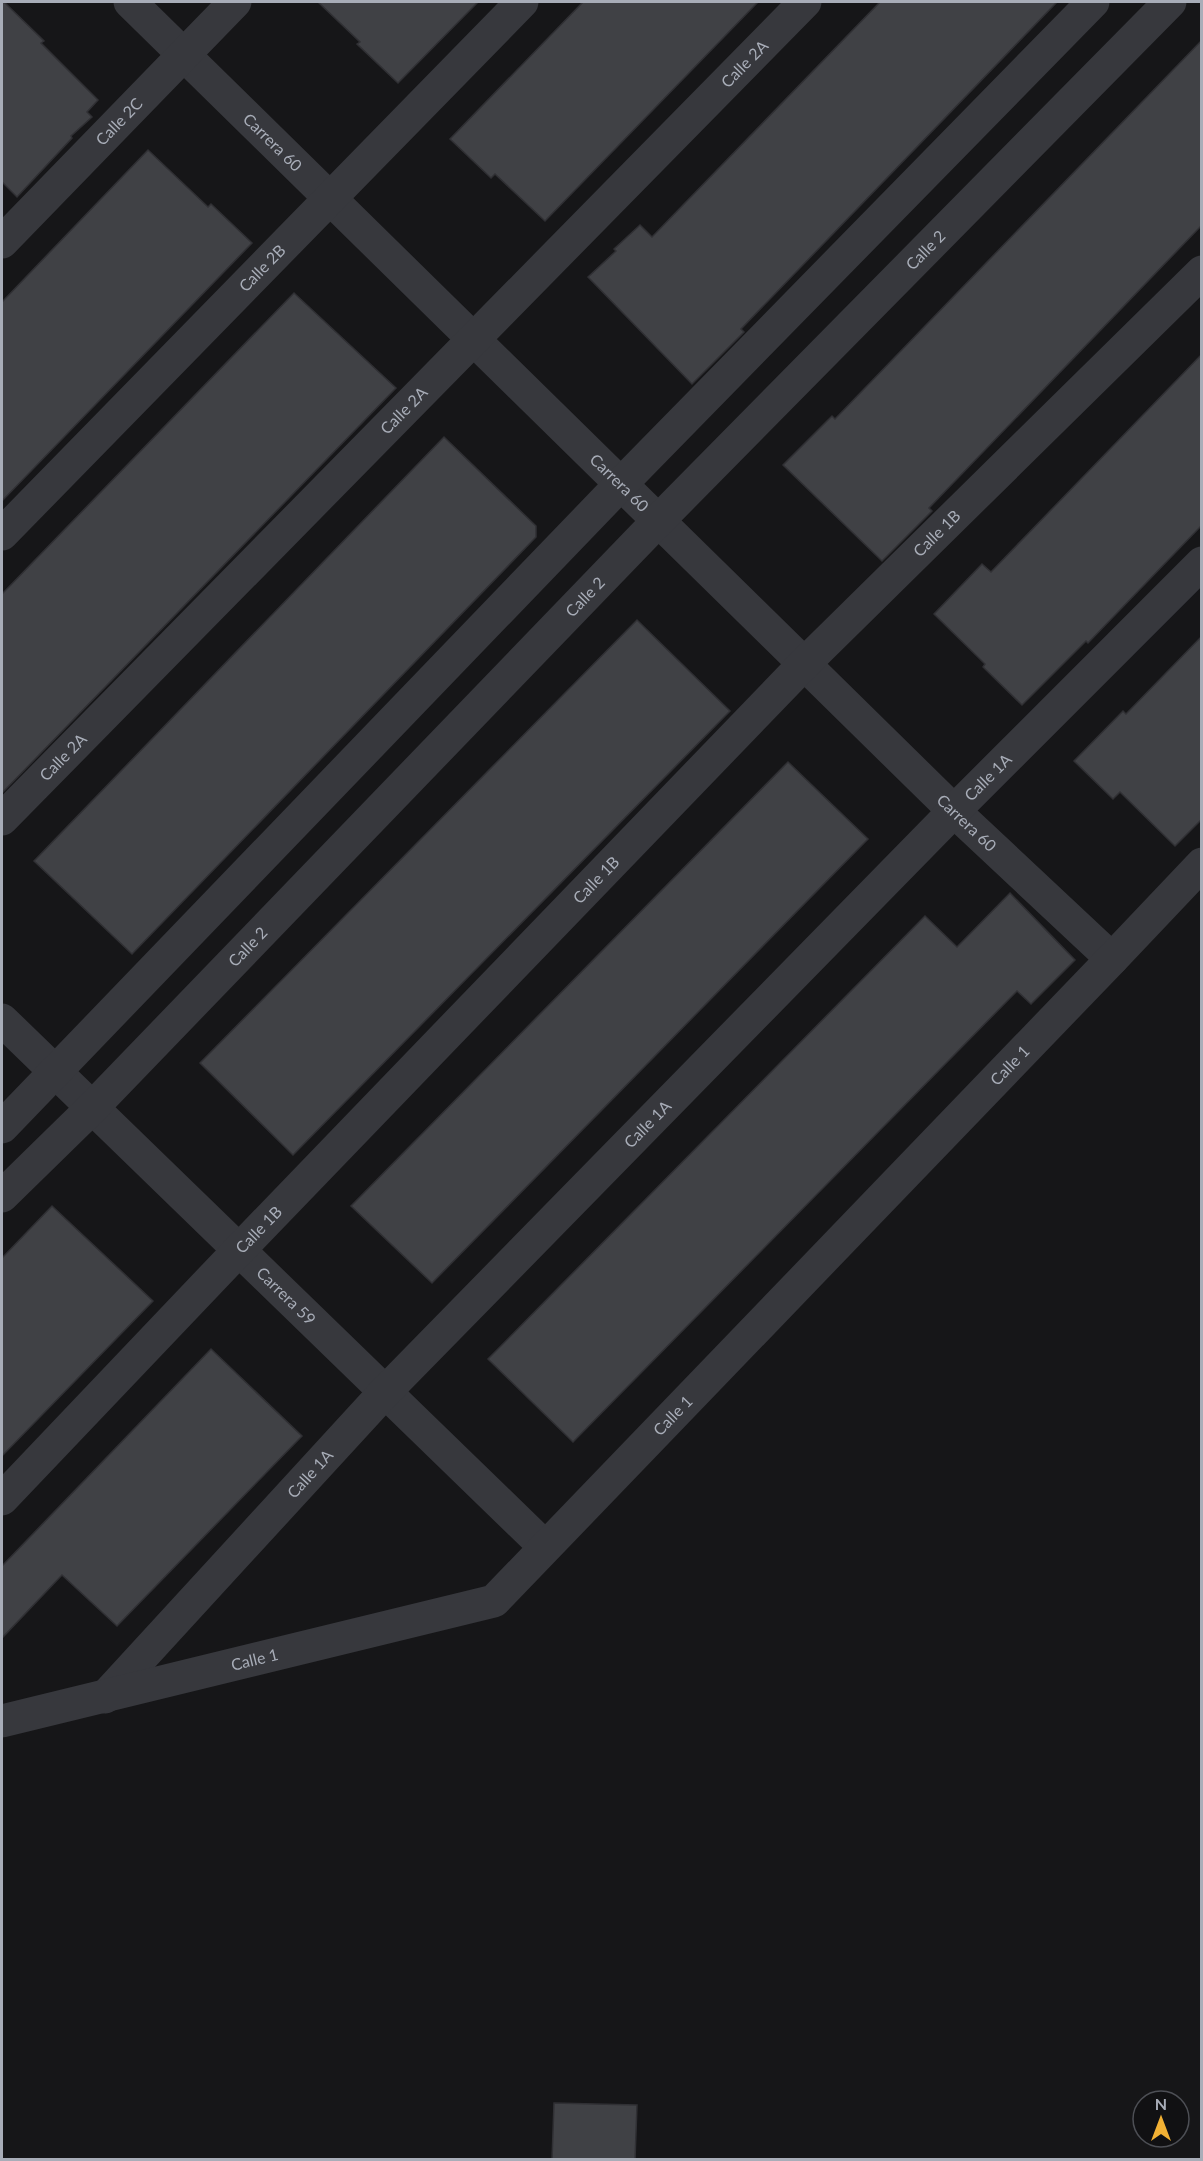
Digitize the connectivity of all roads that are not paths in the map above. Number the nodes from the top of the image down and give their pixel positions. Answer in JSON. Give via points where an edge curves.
{"nodes":[{"id":1,"x":130,"y":2,"type":"edge"},
{"id":2,"x":235,"y":2,"type":"edge"},
{"id":3,"x":522,"y":2,"type":"edge"},
{"id":4,"x":806,"y":2,"type":"edge"},
{"id":5,"x":1093,"y":2,"type":"edge"},
{"id":6,"x":1170,"y":2,"type":"edge"},
{"id":7,"x":184,"y":54,"type":"junction"},
{"id":8,"x":330,"y":198,"type":"junction"},
{"id":9,"x":2,"y":242,"type":"edge"},
{"id":10,"x":1202,"y":272,"type":"edge"},
{"id":11,"x":473,"y":339,"type":"junction"},
{"id":12,"x":621,"y":484,"type":"junction"},
{"id":13,"x":658,"y":520,"type":"junction"},
{"id":14,"x":2,"y":534,"type":"edge"},
{"id":15,"x":1202,"y":563,"type":"edge"},
{"id":16,"x":804,"y":664,"type":"junction"},
{"id":17,"x":954,"y":811,"type":"junction"},
{"id":18,"x":2,"y":819,"type":"edge"},
{"id":19,"x":1202,"y":864,"type":"edge"},
{"id":20,"x":1112,"y":959,"type":"junction"},
{"id":21,"x":2,"y":1020,"type":"edge"},
{"id":22,"x":55,"y":1072,"type":"junction"},
{"id":23,"x":92,"y":1108,"type":"junction"},
{"id":24,"x":2,"y":1127,"type":"edge"},
{"id":25,"x":2,"y":1196,"type":"edge"},
{"id":26,"x":238,"y":1251,"type":"junction"},
{"id":27,"x":384,"y":1393,"type":"junction"},
{"id":28,"x":2,"y":1499,"type":"edge"},
{"id":29,"x":545,"y":1547,"type":"junction"},
{"id":30,"x":105,"y":1697,"type":"junction"},
{"id":31,"x":2,"y":1721,"type":"edge"}],
"edges":[{"from":1,"to":7,"type":"street","name":"Carrera 60"},
{"from":2,"to":7,"type":"street","name":"Calle 2C"},
{"from":3,"to":8,"type":"street","name":"Calle 2B"},
{"from":4,"to":11,"type":"street","name":"Calle 2A"},
{"from":5,"to":12,"type":"street"},
{"from":6,"to":13,"type":"street","name":"Calle 2"},
{"from":7,"to":8,"type":"street","name":"Carrera 60"},
{"from":7,"to":9,"type":"street","name":"Calle 2C"},
{"from":8,"to":11,"type":"street","name":"Carrera 60"},
{"from":8,"to":14,"type":"street","name":"Calle 2B"},
{"from":10,"to":16,"type":"street","name":"Calle 1B"},
{"from":11,"to":12,"type":"street","name":"Carrera 60"},
{"from":11,"to":18,"type":"street","name":"Calle 2A"},
{"from":12,"to":13,"type":"street","name":"Carrera 60"},
{"from":12,"to":22,"type":"street"},
{"from":13,"to":16,"type":"street","name":"Carrera 60"},
{"from":13,"to":23,"type":"street","name":"Calle 2"},
{"from":15,"to":17,"type":"street","name":"Calle 1A"},
{"from":16,"to":17,"type":"street","name":"Carrera 60"},
{"from":16,"to":26,"type":"street","name":"Calle 1B"},
{"from":17,"to":20,"type":"street","name":"Carrera 60"},
{"from":17,"to":27,"type":"street","name":"Calle 1A"},
{"from":19,"to":20,"type":"street","name":"Calle 1"},
{"from":20,"to":29,"type":"street","name":"Calle 1"},
{"from":21,"to":22,"type":"street","name":"Carrera 59"},
{"from":22,"to":23,"type":"street","name":"Carrera 59"},
{"from":22,"to":24,"type":"street"},
{"from":23,"to":25,"type":"street","name":"Calle 2"},
{"from":23,"to":26,"type":"street","name":"Carrera 59"},
{"from":26,"to":27,"type":"street","name":"Carrera 59"},
{"from":26,"to":28,"type":"street","name":"Calle 1B"},
{"from":27,"to":29,"type":"street","name":"Carrera 59"},
{"from":27,"to":30,"type":"street","name":"Calle 1A"},
{"from":29,"to":30,"type":"street","name":"Calle 1","via":[[494,1601]]},
{"from":30,"to":31,"type":"street","name":"Calle 1"}]}
